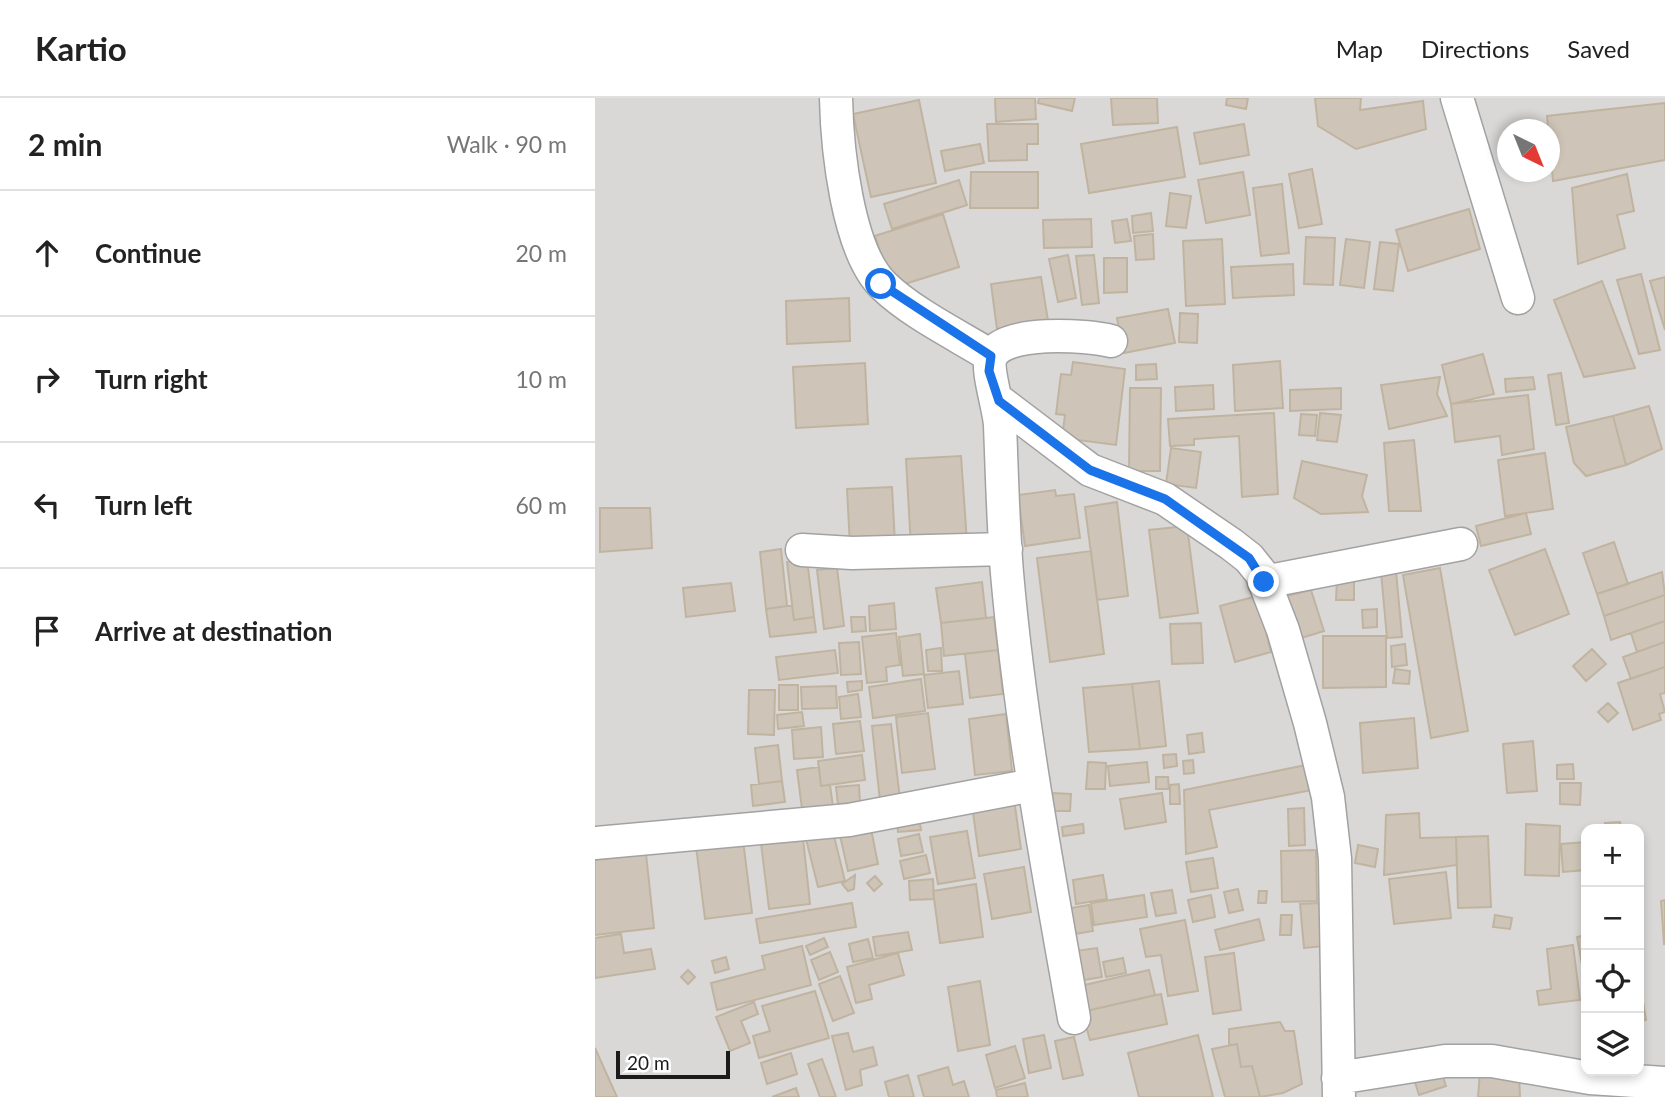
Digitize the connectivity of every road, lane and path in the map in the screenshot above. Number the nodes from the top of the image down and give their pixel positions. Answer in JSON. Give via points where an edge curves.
{"nodes":[{"id":1,"x":836,"y":98,"type":"edge"},
{"id":2,"x":1457,"y":98,"type":"edge"},
{"id":3,"x":1518,"y":298,"type":"dead end"},
{"id":4,"x":1111,"y":341,"type":"dead end"},
{"id":5,"x":991,"y":356,"type":"junction"},
{"id":6,"x":999,"y":401,"type":"junction"},
{"id":7,"x":1461,"y":544,"type":"dead end"},
{"id":8,"x":1006,"y":549,"type":"junction"},
{"id":9,"x":801,"y":550,"type":"dead end"},
{"id":10,"x":1264,"y":582,"type":"junction"},
{"id":11,"x":1033,"y":785,"type":"junction"},
{"id":12,"x":595,"y":843,"type":"edge"},
{"id":13,"x":1074,"y":1018,"type":"dead end"},
{"id":14,"x":1665,"y":1083,"type":"edge"},
{"id":15,"x":1339,"y":1087,"type":"edge"}],
"edges":[{"from":1,"to":5,"type":"street","via":[[840,169],[866,261],[881,284],[900,299]]},
{"from":2,"to":3,"type":"street"},
{"from":4,"to":5,"type":"street","via":[[1064,334],[1011,343]]},
{"from":5,"to":6,"type":"street","via":[[989,371]]},
{"from":6,"to":8,"type":"street"},
{"from":6,"to":10,"type":"street","via":[[1090,470],[1165,499],[1198,521],[1249,558]]},
{"from":7,"to":10,"type":"street"},
{"from":8,"to":9,"type":"street","via":[[852,554]]},
{"from":8,"to":11,"type":"street"},
{"from":10,"to":15,"type":"street","via":[[1283,630],[1328,797],[1335,859]]},
{"from":11,"to":12,"type":"street","via":[[849,820]]},
{"from":11,"to":13,"type":"street"},
{"from":14,"to":15,"type":"street","via":[[1590,1078],[1492,1061],[1445,1061]]}]}
